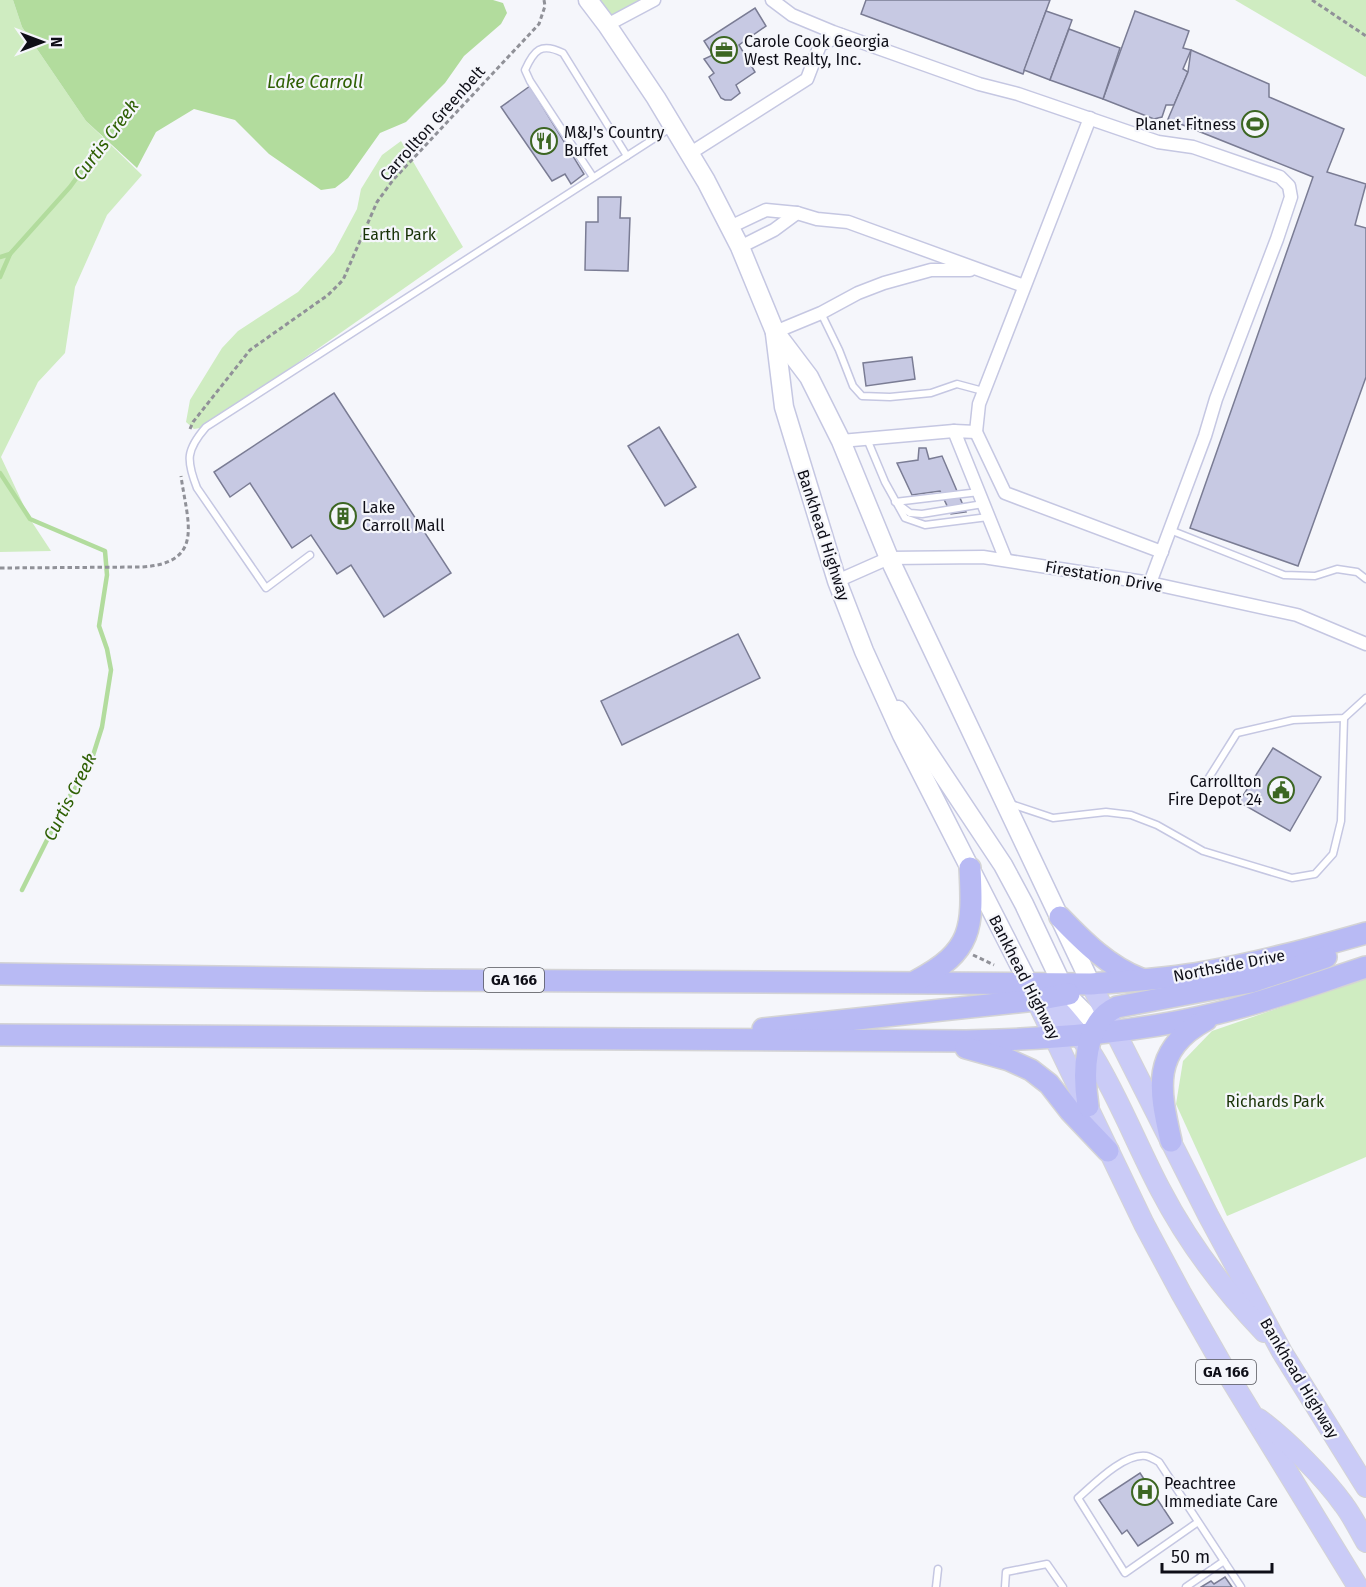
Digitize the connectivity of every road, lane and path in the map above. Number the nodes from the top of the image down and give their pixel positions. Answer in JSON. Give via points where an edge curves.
{"nodes":[{"id":1,"x":544,"y":0,"type":"edge"},
{"id":2,"x":588,"y":0,"type":"edge"},
{"id":3,"x":654,"y":0,"type":"edge"},
{"id":4,"x":771,"y":0,"type":"edge"},
{"id":5,"x":1312,"y":0,"type":"edge"},
{"id":6,"x":607,"y":25,"type":"junction"},
{"id":7,"x":841,"y":35,"type":"junction"},
{"id":8,"x":1366,"y":36,"type":"edge"},
{"id":9,"x":1090,"y":118,"type":"junction"},
{"id":10,"x":673,"y":126,"type":"junction"},
{"id":11,"x":689,"y":154,"type":"junction"},
{"id":12,"x":627,"y":156,"type":"junction"},
{"id":13,"x":593,"y":177,"type":"junction"},
{"id":14,"x":796,"y":213,"type":"junction"},
{"id":15,"x":730,"y":226,"type":"junction"},
{"id":16,"x":740,"y":247,"type":"junction"},
{"id":17,"x":980,"y":270,"type":"junction"},
{"id":18,"x":1024,"y":286,"type":"junction"},
{"id":19,"x":821,"y":313,"type":"junction"},
{"id":20,"x":775,"y":332,"type":"junction"},
{"id":21,"x":983,"y":391,"type":"junction"},
{"id":22,"x":954,"y":431,"type":"junction"},
{"id":23,"x":189,"y":432,"type":"dead end"},
{"id":24,"x":976,"y":432,"type":"junction"},
{"id":25,"x":867,"y":439,"type":"junction"},
{"id":26,"x":841,"y":441,"type":"junction"},
{"id":27,"x":181,"y":474,"type":"dead end"},
{"id":28,"x":981,"y":498,"type":"junction"},
{"id":29,"x":895,"y":502,"type":"junction"},
{"id":30,"x":989,"y":518,"type":"junction"},
{"id":31,"x":1170,"y":530,"type":"junction"},
{"id":32,"x":1162,"y":552,"type":"junction"},
{"id":33,"x":310,"y":555,"type":"dead end"},
{"id":34,"x":889,"y":558,"type":"junction"},
{"id":35,"x":1006,"y":561,"type":"junction"},
{"id":36,"x":0,"y":568,"type":"edge"},
{"id":37,"x":1366,"y":579,"type":"edge"},
{"id":38,"x":837,"y":581,"type":"junction"},
{"id":39,"x":1150,"y":583,"type":"junction"},
{"id":40,"x":1366,"y":644,"type":"edge"},
{"id":41,"x":873,"y":671,"type":"junction"},
{"id":42,"x":1366,"y":698,"type":"edge"},
{"id":43,"x":1344,"y":718,"type":"junction"},
{"id":44,"x":1205,"y":784,"type":"dead end"},
{"id":45,"x":1005,"y":802,"type":"junction"},
{"id":46,"x":970,"y":868,"type":"junction"},
{"id":47,"x":1060,"y":917,"type":"junction"},
{"id":48,"x":1366,"y":933,"type":"edge"},
{"id":49,"x":1366,"y":943,"type":"edge"},
{"id":50,"x":965,"y":951,"type":"dead end"},
{"id":51,"x":1366,"y":967,"type":"edge"},
{"id":52,"x":1000,"y":969,"type":"dead end"},
{"id":53,"x":0,"y":974,"type":"edge"},
{"id":54,"x":1144,"y":980,"type":"junction"},
{"id":55,"x":914,"y":983,"type":"junction"},
{"id":56,"x":1091,"y":984,"type":"junction"},
{"id":57,"x":1048,"y":992,"type":"junction"},
{"id":58,"x":1218,"y":1013,"type":"junction"},
{"id":59,"x":1097,"y":1031,"type":"junction"},
{"id":60,"x":0,"y":1035,"type":"edge"},
{"id":61,"x":1055,"y":1037,"type":"junction"},
{"id":62,"x":640,"y":1039,"type":"junction"},
{"id":63,"x":942,"y":1041,"type":"junction"},
{"id":64,"x":1088,"y":1106,"type":"junction"},
{"id":65,"x":1171,"y":1141,"type":"junction"},
{"id":66,"x":1108,"y":1151,"type":"junction"},
{"id":67,"x":1282,"y":1352,"type":"junction"},
{"id":68,"x":1250,"y":1412,"type":"junction"},
{"id":69,"x":1366,"y":1487,"type":"edge"},
{"id":70,"x":1198,"y":1522,"type":"junction"},
{"id":71,"x":1366,"y":1542,"type":"edge"},
{"id":72,"x":1224,"y":1561,"type":"junction"},
{"id":73,"x":938,"y":1569,"type":"dead end"},
{"id":74,"x":1366,"y":1581,"type":"edge"},
{"id":75,"x":936,"y":1587,"type":"edge"},
{"id":76,"x":1005,"y":1587,"type":"edge"},
{"id":77,"x":1063,"y":1587,"type":"edge"},
{"id":78,"x":1186,"y":1587,"type":"edge"},
{"id":79,"x":1241,"y":1587,"type":"edge"},
{"id":80,"x":1357,"y":1587,"type":"edge"}],
"edges":[{"from":1,"to":23,"type":"path","name":"Carrollton Greenbelt","via":[[539,24],[377,202],[343,280],[250,350]]},
{"from":2,"to":6,"type":"main road","name":"Bankhead Highway"},
{"from":3,"to":6,"type":"street"},
{"from":4,"to":7,"type":"street","via":[[792,15]]},
{"from":5,"to":8,"type":"path"},
{"from":6,"to":10,"type":"main road","name":"Bankhead Highway"},
{"from":7,"to":9,"type":"street"},
{"from":7,"to":11,"type":"street","via":[[820,45],[807,78]]},
{"from":9,"to":18,"type":"street"},
{"from":9,"to":31,"type":"street","via":[[1158,142],[1193,147],[1280,177],[1289,186],[1291,197],[1277,239]]},
{"from":10,"to":11,"type":"main road","name":"Bankhead Highway"},
{"from":10,"to":12,"type":"lane"},
{"from":11,"to":15,"type":"main road","name":"Bankhead Highway"},
{"from":12,"to":13,"type":"lane"},
{"from":12,"to":13,"type":"lane","via":[[563,53],[552,47],[538,49],[525,70]]},
{"from":13,"to":33,"type":"lane","via":[[206,427],[194,441],[190,471],[196,488],[266,588]]},
{"from":14,"to":15,"type":"street","via":[[766,210]]},
{"from":14,"to":16,"type":"street","via":[[774,230]]},
{"from":14,"to":17,"type":"street","via":[[858,225]]},
{"from":15,"to":16,"type":"main road","name":"Bankhead Highway"},
{"from":16,"to":20,"type":"main road","name":"Bankhead Highway"},
{"from":17,"to":18,"type":"street"},
{"from":17,"to":19,"type":"street","via":[[931,270],[909,275],[858,293]]},
{"from":18,"to":21,"type":"street"},
{"from":19,"to":20,"type":"street"},
{"from":19,"to":21,"type":"lane","via":[[853,386],[862,396],[930,393],[957,384]]},
{"from":20,"to":26,"type":"main road","name":"Bankhead Highway","via":[[809,377]]},
{"from":20,"to":38,"type":"main road","name":"Bankhead Highway","via":[[784,407]]},
{"from":21,"to":24,"type":"street"},
{"from":22,"to":24,"type":"street"},
{"from":22,"to":25,"type":"street"},
{"from":22,"to":28,"type":"street"},
{"from":24,"to":32,"type":"street","via":[[1005,493]]},
{"from":25,"to":26,"type":"street"},
{"from":25,"to":29,"type":"lane"},
{"from":26,"to":34,"type":"main road","name":"Bankhead Highway"},
{"from":27,"to":36,"type":"path","via":[[188,534],[186,546],[177,559],[160,566]]},
{"from":28,"to":29,"type":"lane"},
{"from":28,"to":29,"type":"lane","via":[[922,514],[910,513]]},
{"from":28,"to":30,"type":"street"},
{"from":29,"to":30,"type":"lane","via":[[905,518],[925,525]]},
{"from":30,"to":35,"type":"street"},
{"from":31,"to":32,"type":"street"},
{"from":31,"to":37,"type":"lane","via":[[1284,575],[1315,576],[1337,569],[1357,572]]},
{"from":32,"to":39,"type":"street"},
{"from":34,"to":35,"type":"street","name":"Firestation Drive","via":[[983,557]]},
{"from":34,"to":38,"type":"street","name":"Firestation Drive"},
{"from":34,"to":45,"type":"main road","name":"Bankhead Highway"},
{"from":35,"to":39,"type":"street","name":"Firestation Drive"},
{"from":38,"to":41,"type":"main road","name":"Bankhead Highway"},
{"from":39,"to":40,"type":"street","name":"Firestation Drive","via":[[1297,615]]},
{"from":41,"to":46,"type":"main road","name":"Bankhead Highway"},
{"from":41,"to":57,"type":"main road","via":[[1003,865],[1024,904]]},
{"from":42,"to":43,"type":"lane"},
{"from":43,"to":44,"type":"lane","via":[[1293,720],[1236,733]]},
{"from":43,"to":45,"type":"lane","via":[[1341,821],[1333,854],[1315,874],[1292,878],[1203,851],[1131,815],[1106,812],[1053,818]]},
{"from":45,"to":47,"type":"main road","name":"Bankhead Highway"},
{"from":46,"to":55,"type":"highway","via":[[971,914],[961,946],[944,965]]},
{"from":46,"to":57,"type":"main road","name":"Bankhead Highway"},
{"from":47,"to":54,"type":"highway","via":[[1109,962]]},
{"from":47,"to":56,"type":"main road","name":"Bankhead Highway"},
{"from":48,"to":54,"type":"highway","name":"Northside Drive","via":[[1254,962]]},
{"from":49,"to":59,"type":"highway","via":[[1251,982],[1117,1007]]},
{"from":50,"to":52,"type":"path"},
{"from":51,"to":58,"type":"highway"},
{"from":53,"to":55,"type":"highway","number":"GA 166"},
{"from":54,"to":56,"type":"highway","name":"Northside Drive"},
{"from":55,"to":57,"type":"highway","number":"GA 166"},
{"from":56,"to":57,"type":"highway","name":"Northside Drive"},
{"from":56,"to":59,"type":"main road","name":"Bankhead Highway"},
{"from":57,"to":59,"type":"main road","via":[[1066,1018]]},
{"from":57,"to":61,"type":"main road","name":"Bankhead Highway"},
{"from":57,"to":62,"type":"highway","via":[[730,1033]]},
{"from":58,"to":59,"type":"highway","via":[[1162,1025]]},
{"from":58,"to":65,"type":"highway","via":[[1188,1030],[1163,1068],[1163,1106]]},
{"from":59,"to":61,"type":"highway"},
{"from":59,"to":64,"type":"highway","via":[[1085,1069]]},
{"from":59,"to":65,"type":"main road","name":"Bankhead Highway"},
{"from":59,"to":67,"type":"main road","via":[[1109,1086],[1161,1191],[1237,1304]]},
{"from":60,"to":62,"type":"highway","number":"GA 166"},
{"from":61,"to":63,"type":"highway"},
{"from":61,"to":64,"type":"main road","name":"Bankhead Highway"},
{"from":62,"to":63,"type":"highway","number":"GA 166"},
{"from":63,"to":66,"type":"highway","number":"GA 166","via":[[1031,1070],[1049,1084]]},
{"from":64,"to":66,"type":"main road","name":"Bankhead Highway"},
{"from":65,"to":67,"type":"main road","name":"Bankhead Highway"},
{"from":66,"to":68,"type":"main road","name":"Bankhead Highway","number":"GA 166","via":[[1181,1293]]},
{"from":67,"to":69,"type":"main road","name":"Bankhead Highway"},
{"from":68,"to":71,"type":"main road","via":[[1280,1434],[1328,1486]]},
{"from":68,"to":80,"type":"main road","name":"Bankhead Highway","number":"GA 166"},
{"from":70,"to":70,"type":"lane","via":[[1125,1573],[1078,1497],[1106,1473],[1131,1459],[1149,1456],[1159,1462]]},
{"from":70,"to":72,"type":"lane"},
{"from":72,"to":78,"type":"lane"},
{"from":72,"to":79,"type":"lane"},
{"from":73,"to":75,"type":"lane"},
{"from":74,"to":80,"type":"street"},
{"from":76,"to":77,"type":"lane","via":[[1006,1572],[1047,1564]]}]}
